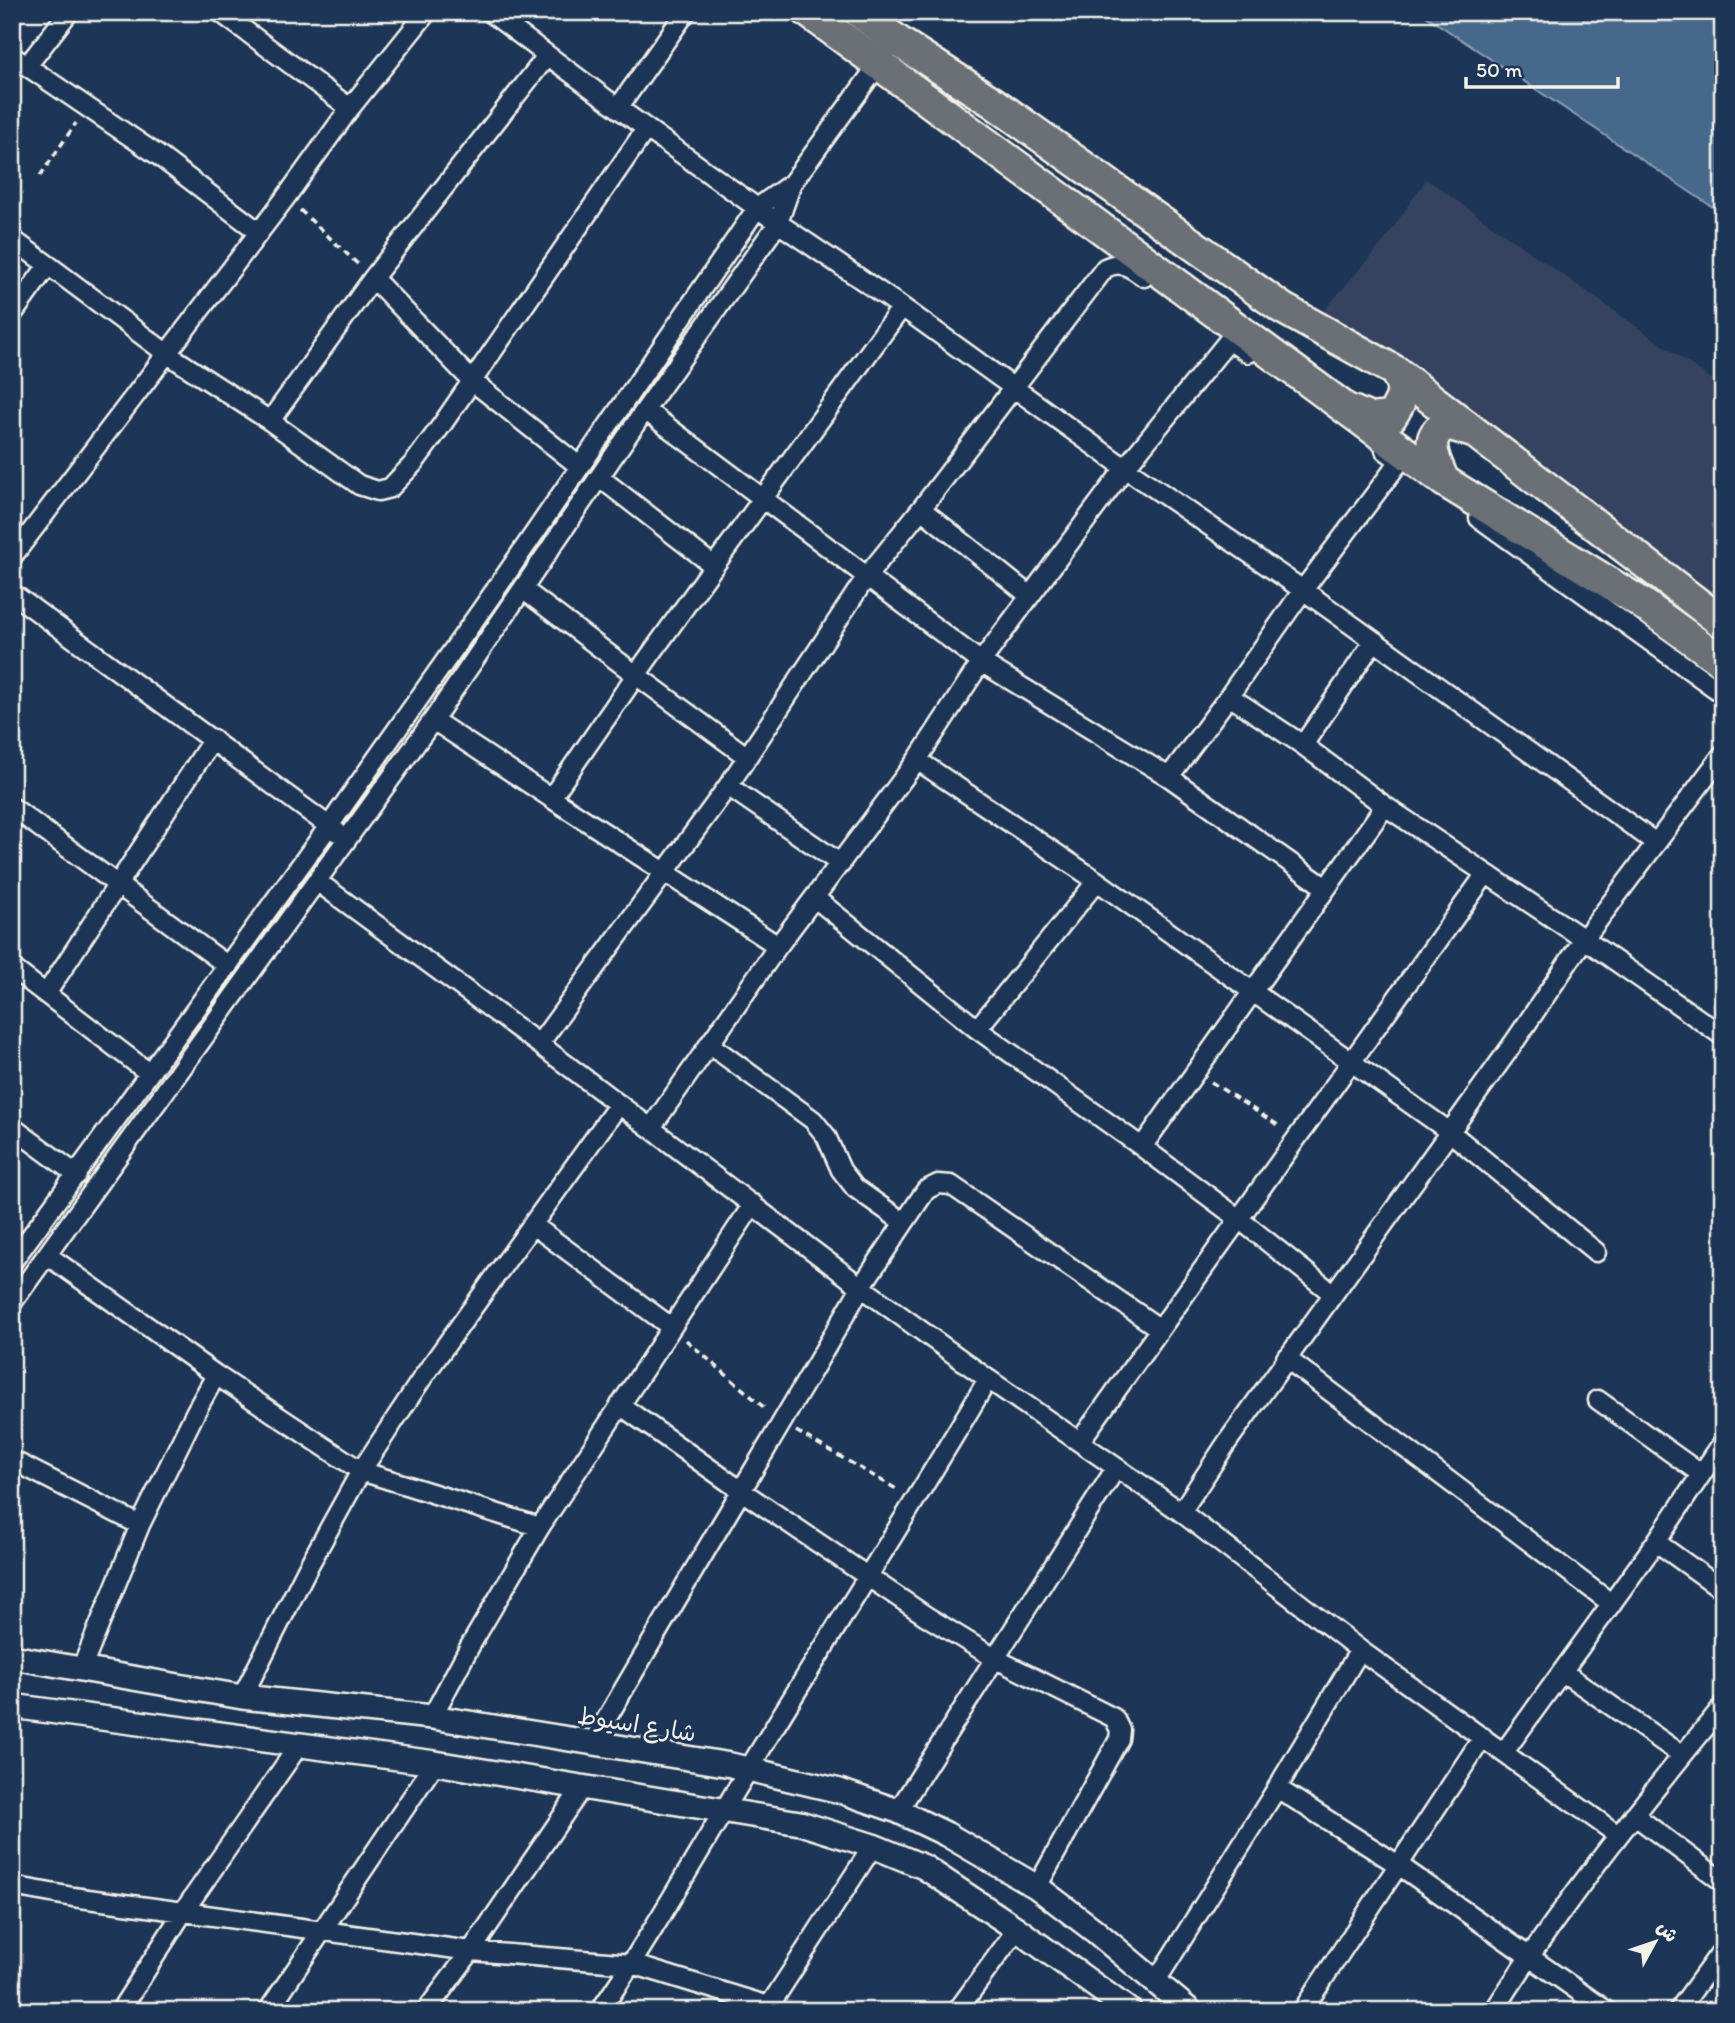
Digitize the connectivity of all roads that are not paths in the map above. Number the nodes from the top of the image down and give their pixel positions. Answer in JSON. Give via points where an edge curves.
{"nodes":[{"id":1,"x":69,"y":12,"type":"edge"},
{"id":2,"x":427,"y":12,"type":"edge"},
{"id":3,"x":490,"y":12,"type":"edge"},
{"id":4,"x":685,"y":12,"type":"edge"},
{"id":5,"x":808,"y":12,"type":"edge"},
{"id":6,"x":859,"y":12,"type":"edge"},
{"id":7,"x":228,"y":14,"type":"edge"},
{"id":8,"x":899,"y":42,"type":"junction"},
{"id":9,"x":547,"y":56,"type":"junction"},
{"id":10,"x":20,"y":61,"type":"edge"},
{"id":11,"x":878,"y":64,"type":"junction"},
{"id":12,"x":350,"y":108,"type":"junction"},
{"id":13,"x":618,"y":108,"type":"junction"},
{"id":14,"x":646,"y":129,"type":"junction"},
{"id":15,"x":792,"y":183,"type":"junction"},
{"id":16,"x":757,"y":208,"type":"junction"},
{"id":17,"x":778,"y":223,"type":"junction"},
{"id":18,"x":259,"y":232,"type":"junction"},
{"id":19,"x":12,"y":239,"type":"edge"},
{"id":20,"x":48,"y":265,"type":"junction"},
{"id":21,"x":373,"y":278,"type":"junction"},
{"id":22,"x":902,"y":307,"type":"junction"},
{"id":23,"x":12,"y":315,"type":"edge"},
{"id":24,"x":1229,"y":340,"type":"junction"},
{"id":25,"x":166,"y":353,"type":"junction"},
{"id":26,"x":1395,"y":371,"type":"junction"},
{"id":27,"x":472,"y":381,"type":"junction"},
{"id":28,"x":1014,"y":388,"type":"junction"},
{"id":29,"x":1339,"y":406,"type":"junction"},
{"id":30,"x":645,"y":410,"type":"junction"},
{"id":31,"x":270,"y":421,"type":"junction"},
{"id":32,"x":1477,"y":433,"type":"junction"},
{"id":33,"x":1400,"y":461,"type":"junction"},
{"id":34,"x":579,"y":466,"type":"junction"},
{"id":35,"x":1125,"y":468,"type":"junction"},
{"id":36,"x":600,"y":477,"type":"junction"},
{"id":37,"x":1444,"y":481,"type":"junction"},
{"id":38,"x":762,"y":500,"type":"junction"},
{"id":39,"x":921,"y":509,"type":"junction"},
{"id":40,"x":12,"y":557,"type":"edge"},
{"id":41,"x":714,"y":566,"type":"junction"},
{"id":42,"x":867,"y":576,"type":"junction"},
{"id":43,"x":524,"y":590,"type":"junction"},
{"id":44,"x":1303,"y":590,"type":"junction"},
{"id":45,"x":12,"y":593,"type":"edge"},
{"id":46,"x":1030,"y":596,"type":"junction"},
{"id":47,"x":1723,"y":623,"type":"edge"},
{"id":48,"x":1374,"y":641,"type":"junction"},
{"id":49,"x":981,"y":662,"type":"junction"},
{"id":50,"x":1723,"y":662,"type":"edge"},
{"id":51,"x":636,"y":675,"type":"junction"},
{"id":52,"x":1723,"y":694,"type":"edge"},
{"id":53,"x":1229,"y":696,"type":"junction"},
{"id":54,"x":433,"y":720,"type":"junction"},
{"id":55,"x":214,"y":739,"type":"junction"},
{"id":56,"x":1303,"y":745,"type":"junction"},
{"id":57,"x":1723,"y":754,"type":"edge"},
{"id":58,"x":746,"y":756,"type":"junction"},
{"id":59,"x":917,"y":760,"type":"junction"},
{"id":60,"x":1169,"y":777,"type":"junction"},
{"id":61,"x":728,"y":786,"type":"junction"},
{"id":62,"x":551,"y":798,"type":"junction"},
{"id":63,"x":1385,"y":806,"type":"junction"},
{"id":64,"x":12,"y":807,"type":"edge"},
{"id":65,"x":329,"y":826,"type":"junction"},
{"id":66,"x":348,"y":840,"type":"junction"},
{"id":67,"x":1657,"y":843,"type":"junction"},
{"id":68,"x":841,"y":864,"type":"junction"},
{"id":69,"x":663,"y":873,"type":"junction"},
{"id":70,"x":1485,"y":874,"type":"junction"},
{"id":71,"x":1097,"y":881,"type":"junction"},
{"id":72,"x":318,"y":882,"type":"junction"},
{"id":73,"x":117,"y":883,"type":"junction"},
{"id":74,"x":1326,"y":888,"type":"junction"},
{"id":75,"x":815,"y":898,"type":"junction"},
{"id":76,"x":1584,"y":939,"type":"junction"},
{"id":77,"x":778,"y":946,"type":"junction"},
{"id":78,"x":228,"y":966,"type":"junction"},
{"id":79,"x":12,"y":968,"type":"edge"},
{"id":80,"x":1252,"y":991,"type":"junction"},
{"id":81,"x":46,"y":994,"type":"junction"},
{"id":82,"x":977,"y":1029,"type":"junction"},
{"id":83,"x":1723,"y":1037,"type":"edge"},
{"id":84,"x":539,"y":1044,"type":"junction"},
{"id":85,"x":709,"y":1044,"type":"junction"},
{"id":86,"x":1352,"y":1062,"type":"junction"},
{"id":87,"x":149,"y":1073,"type":"junction"},
{"id":88,"x":619,"y":1104,"type":"junction"},
{"id":89,"x":12,"y":1127,"type":"edge"},
{"id":90,"x":651,"y":1128,"type":"junction"},
{"id":91,"x":1450,"y":1132,"type":"junction"},
{"id":92,"x":1142,"y":1147,"type":"junction"},
{"id":93,"x":77,"y":1175,"type":"junction"},
{"id":94,"x":753,"y":1204,"type":"junction"},
{"id":95,"x":1239,"y":1219,"type":"junction"},
{"id":96,"x":903,"y":1222,"type":"junction"},
{"id":97,"x":533,"y":1225,"type":"junction"},
{"id":98,"x":1596,"y":1252,"type":"dead end"},
{"id":99,"x":47,"y":1255,"type":"junction"},
{"id":100,"x":12,"y":1262,"type":"edge"},
{"id":101,"x":861,"y":1287,"type":"junction"},
{"id":102,"x":1332,"y":1293,"type":"junction"},
{"id":103,"x":12,"y":1303,"type":"edge"},
{"id":104,"x":671,"y":1327,"type":"junction"},
{"id":105,"x":1160,"y":1329,"type":"junction"},
{"id":106,"x":1286,"y":1358,"type":"junction"},
{"id":107,"x":216,"y":1375,"type":"junction"},
{"id":108,"x":988,"y":1379,"type":"junction"},
{"id":109,"x":1598,"y":1400,"type":"dead end"},
{"id":110,"x":620,"y":1405,"type":"junction"},
{"id":111,"x":1080,"y":1441,"type":"junction"},
{"id":112,"x":1723,"y":1442,"type":"edge"},
{"id":113,"x":12,"y":1460,"type":"edge"},
{"id":114,"x":1116,"y":1468,"type":"junction"},
{"id":115,"x":361,"y":1471,"type":"junction"},
{"id":116,"x":1700,"y":1474,"type":"junction"},
{"id":117,"x":743,"y":1492,"type":"junction"},
{"id":118,"x":1181,"y":1512,"type":"junction"},
{"id":119,"x":140,"y":1525,"type":"junction"},
{"id":120,"x":540,"y":1527,"type":"junction"},
{"id":121,"x":1656,"y":1542,"type":"junction"},
{"id":122,"x":868,"y":1577,"type":"junction"},
{"id":123,"x":1723,"y":1590,"type":"edge"},
{"id":124,"x":1612,"y":1604,"type":"junction"},
{"id":125,"x":1360,"y":1650,"type":"junction"},
{"id":126,"x":12,"y":1657,"type":"edge"},
{"id":127,"x":996,"y":1659,"type":"junction"},
{"id":128,"x":81,"y":1670,"type":"junction"},
{"id":129,"x":1563,"y":1672,"type":"junction"},
{"id":130,"x":242,"y":1697,"type":"junction"},
{"id":131,"x":12,"y":1706,"type":"edge"},
{"id":132,"x":1723,"y":1706,"type":"edge"},
{"id":133,"x":432,"y":1717,"type":"junction"},
{"id":134,"x":1483,"y":1737,"type":"junction"},
{"id":135,"x":592,"y":1744,"type":"junction"},
{"id":136,"x":299,"y":1745,"type":"junction"},
{"id":137,"x":1504,"y":1752,"type":"junction"},
{"id":138,"x":1682,"y":1755,"type":"junction"},
{"id":139,"x":435,"y":1763,"type":"junction"},
{"id":140,"x":749,"y":1769,"type":"junction"},
{"id":141,"x":583,"y":1786,"type":"junction"},
{"id":142,"x":1277,"y":1788,"type":"junction"},
{"id":143,"x":725,"y":1810,"type":"junction"},
{"id":144,"x":898,"y":1811,"type":"junction"},
{"id":145,"x":1634,"y":1815,"type":"junction"},
{"id":146,"x":946,"y":1834,"type":"junction"},
{"id":147,"x":1618,"y":1835,"type":"junction"},
{"id":148,"x":873,"y":1846,"type":"junction"},
{"id":149,"x":1400,"y":1866,"type":"junction"},
{"id":150,"x":924,"y":1867,"type":"junction"},
{"id":151,"x":1723,"y":1882,"type":"edge"},
{"id":152,"x":12,"y":1886,"type":"edge"},
{"id":153,"x":1037,"y":1887,"type":"junction"},
{"id":154,"x":183,"y":1912,"type":"junction"},
{"id":155,"x":1017,"y":1929,"type":"junction"},
{"id":156,"x":324,"y":1931,"type":"junction"},
{"id":157,"x":1723,"y":1949,"type":"edge"},
{"id":158,"x":471,"y":1951,"type":"junction"},
{"id":159,"x":1529,"y":1955,"type":"junction"},
{"id":160,"x":632,"y":1964,"type":"junction"},
{"id":161,"x":1156,"y":1981,"type":"junction"},
{"id":162,"x":767,"y":2008,"type":"edge"},
{"id":163,"x":120,"y":2011,"type":"edge"},
{"id":164,"x":268,"y":2011,"type":"edge"},
{"id":165,"x":426,"y":2011,"type":"edge"},
{"id":166,"x":600,"y":2011,"type":"edge"},
{"id":167,"x":957,"y":2011,"type":"edge"},
{"id":168,"x":1130,"y":2011,"type":"edge"},
{"id":169,"x":1190,"y":2011,"type":"edge"},
{"id":170,"x":1303,"y":2011,"type":"edge"},
{"id":171,"x":1494,"y":2011,"type":"edge"},
{"id":172,"x":1607,"y":2011,"type":"edge"},
{"id":173,"x":1678,"y":2011,"type":"edge"}],
"edges":[{"from":1,"to":10,"type":"street"},
{"from":2,"to":12,"type":"street"},
{"from":3,"to":9,"type":"street"},
{"from":4,"to":13,"type":"street"},
{"from":5,"to":11,"type":"highway"},
{"from":6,"to":8,"type":"highway"},
{"from":7,"to":12,"type":"street"},
{"from":8,"to":11,"type":"street"},
{"from":8,"to":26,"type":"highway","via":[[994,103],[1282,309]]},
{"from":9,"to":13,"type":"street"},
{"from":9,"to":21,"type":"street"},
{"from":10,"to":18,"type":"street","via":[[159,156]]},
{"from":11,"to":15,"type":"street"},
{"from":11,"to":29,"type":"highway"},
{"from":12,"to":18,"type":"street"},
{"from":13,"to":14,"type":"street"},
{"from":14,"to":16,"type":"street"},
{"from":14,"to":27,"type":"street"},
{"from":15,"to":16,"type":"street"},
{"from":15,"to":17,"type":"street"},
{"from":16,"to":17,"type":"street"},
{"from":16,"to":34,"type":"street"},
{"from":17,"to":22,"type":"street"},
{"from":17,"to":30,"type":"street"},
{"from":18,"to":25,"type":"street"},
{"from":19,"to":20,"type":"street"},
{"from":20,"to":23,"type":"street"},
{"from":20,"to":25,"type":"street"},
{"from":21,"to":27,"type":"street"},
{"from":21,"to":31,"type":"street"},
{"from":22,"to":28,"type":"street"},
{"from":22,"to":38,"type":"street"},
{"from":24,"to":28,"type":"street","via":[[1129,266],[1112,265],[1105,268]]},
{"from":24,"to":33,"type":"street"},
{"from":24,"to":35,"type":"street"},
{"from":25,"to":31,"type":"street"},
{"from":25,"to":40,"type":"street"},
{"from":26,"to":29,"type":"highway","via":[[1402,383],[1402,399],[1391,417],[1370,418]]},
{"from":26,"to":32,"type":"highway"},
{"from":27,"to":31,"type":"street","via":[[406,472],[390,488],[378,491],[359,485]]},
{"from":27,"to":34,"type":"street"},
{"from":28,"to":35,"type":"street"},
{"from":28,"to":39,"type":"street"},
{"from":29,"to":37,"type":"highway"},
{"from":30,"to":36,"type":"street"},
{"from":30,"to":38,"type":"street"},
{"from":32,"to":37,"type":"highway","via":[[1448,424],[1438,429],[1433,458]]},
{"from":32,"to":47,"type":"highway"},
{"from":33,"to":44,"type":"street"},
{"from":33,"to":52,"type":"street"},
{"from":34,"to":65,"type":"street"},
{"from":35,"to":44,"type":"street"},
{"from":35,"to":46,"type":"street"},
{"from":36,"to":41,"type":"street"},
{"from":36,"to":43,"type":"street"},
{"from":37,"to":50,"type":"highway","via":[[1640,602]]},
{"from":38,"to":41,"type":"street"},
{"from":38,"to":42,"type":"street"},
{"from":39,"to":42,"type":"street"},
{"from":39,"to":46,"type":"street"},
{"from":41,"to":51,"type":"street"},
{"from":42,"to":49,"type":"street"},
{"from":42,"to":58,"type":"street"},
{"from":43,"to":51,"type":"street"},
{"from":43,"to":54,"type":"street"},
{"from":44,"to":48,"type":"street"},
{"from":44,"to":53,"type":"street"},
{"from":45,"to":55,"type":"street"},
{"from":46,"to":49,"type":"street"},
{"from":48,"to":56,"type":"street"},
{"from":48,"to":67,"type":"street"},
{"from":49,"to":59,"type":"street"},
{"from":49,"to":60,"type":"street"},
{"from":51,"to":58,"type":"street"},
{"from":51,"to":62,"type":"street"},
{"from":53,"to":56,"type":"street"},
{"from":53,"to":60,"type":"street"},
{"from":54,"to":62,"type":"street"},
{"from":54,"to":66,"type":"street"},
{"from":55,"to":65,"type":"street"},
{"from":55,"to":73,"type":"street"},
{"from":56,"to":63,"type":"street"},
{"from":57,"to":67,"type":"street"},
{"from":58,"to":61,"type":"street"},
{"from":59,"to":68,"type":"street"},
{"from":59,"to":71,"type":"street"},
{"from":60,"to":74,"type":"street"},
{"from":61,"to":68,"type":"street"},
{"from":61,"to":69,"type":"street"},
{"from":62,"to":69,"type":"street"},
{"from":63,"to":70,"type":"street"},
{"from":63,"to":74,"type":"street"},
{"from":64,"to":73,"type":"street"},
{"from":65,"to":66,"type":"street"},
{"from":65,"to":78,"type":"street"},
{"from":66,"to":72,"type":"street"},
{"from":67,"to":76,"type":"street"},
{"from":68,"to":75,"type":"street"},
{"from":69,"to":77,"type":"street"},
{"from":69,"to":84,"type":"street"},
{"from":70,"to":76,"type":"street"},
{"from":70,"to":86,"type":"street"},
{"from":71,"to":80,"type":"street"},
{"from":71,"to":82,"type":"street"},
{"from":72,"to":84,"type":"street"},
{"from":72,"to":99,"type":"street"},
{"from":73,"to":78,"type":"street"},
{"from":73,"to":81,"type":"street"},
{"from":74,"to":80,"type":"street"},
{"from":75,"to":77,"type":"street"},
{"from":75,"to":82,"type":"street"},
{"from":76,"to":83,"type":"street"},
{"from":76,"to":91,"type":"street"},
{"from":77,"to":85,"type":"street"},
{"from":78,"to":87,"type":"street"},
{"from":79,"to":81,"type":"street"},
{"from":80,"to":86,"type":"street"},
{"from":80,"to":92,"type":"street"},
{"from":81,"to":87,"type":"street"},
{"from":82,"to":92,"type":"street"},
{"from":84,"to":88,"type":"street"},
{"from":85,"to":90,"type":"street"},
{"from":85,"to":96,"type":"street","via":[[813,1120],[855,1188]]},
{"from":86,"to":91,"type":"street"},
{"from":86,"to":95,"type":"street"},
{"from":87,"to":93,"type":"street"},
{"from":88,"to":90,"type":"street"},
{"from":88,"to":97,"type":"street"},
{"from":89,"to":93,"type":"street"},
{"from":90,"to":94,"type":"street"},
{"from":91,"to":98,"type":"street"},
{"from":91,"to":102,"type":"street"},
{"from":92,"to":95,"type":"street"},
{"from":93,"to":100,"type":"street"},
{"from":94,"to":101,"type":"street"},
{"from":94,"to":104,"type":"street"},
{"from":95,"to":102,"type":"street"},
{"from":95,"to":105,"type":"street"},
{"from":96,"to":101,"type":"street"},
{"from":96,"to":105,"type":"street","via":[[926,1190],[938,1184],[951,1185]]},
{"from":97,"to":104,"type":"street"},
{"from":97,"to":115,"type":"street"},
{"from":99,"to":103,"type":"street"},
{"from":99,"to":107,"type":"street"},
{"from":101,"to":108,"type":"street"},
{"from":101,"to":117,"type":"street"},
{"from":102,"to":106,"type":"street"},
{"from":104,"to":110,"type":"street"},
{"from":105,"to":111,"type":"street"},
{"from":106,"to":118,"type":"street"},
{"from":106,"to":124,"type":"street"},
{"from":107,"to":115,"type":"street"},
{"from":107,"to":119,"type":"street"},
{"from":108,"to":111,"type":"street"},
{"from":108,"to":122,"type":"street"},
{"from":109,"to":116,"type":"street"},
{"from":110,"to":117,"type":"street"},
{"from":110,"to":120,"type":"street"},
{"from":111,"to":114,"type":"street"},
{"from":112,"to":116,"type":"street"},
{"from":113,"to":119,"type":"street"},
{"from":114,"to":118,"type":"street"},
{"from":114,"to":127,"type":"street"},
{"from":115,"to":120,"type":"street"},
{"from":115,"to":130,"type":"street"},
{"from":116,"to":121,"type":"street"},
{"from":117,"to":122,"type":"street"},
{"from":117,"to":135,"type":"street"},
{"from":118,"to":125,"type":"street"},
{"from":119,"to":128,"type":"street"},
{"from":120,"to":133,"type":"street"},
{"from":121,"to":123,"type":"street"},
{"from":121,"to":124,"type":"street"},
{"from":122,"to":127,"type":"street"},
{"from":122,"to":140,"type":"street"},
{"from":124,"to":129,"type":"street"},
{"from":125,"to":134,"type":"street"},
{"from":125,"to":142,"type":"street"},
{"from":126,"to":128,"type":"street","name":"شارع اسيوط"},
{"from":127,"to":144,"type":"street"},
{"from":127,"to":153,"type":"street","via":[[1111,1715],[1120,1730],[1119,1740]]},
{"from":128,"to":130,"type":"street","name":"شارع اسيوط"},
{"from":129,"to":137,"type":"street"},
{"from":129,"to":138,"type":"street"},
{"from":130,"to":133,"type":"street","name":"شارع اسيوط"},
{"from":131,"to":136,"type":"street"},
{"from":132,"to":138,"type":"street"},
{"from":133,"to":135,"type":"street","name":"شارع اسيوط"},
{"from":134,"to":137,"type":"street"},
{"from":134,"to":149,"type":"street"},
{"from":135,"to":140,"type":"street","name":"شارع اسيوط"},
{"from":136,"to":139,"type":"street"},
{"from":136,"to":154,"type":"street"},
{"from":137,"to":147,"type":"street"},
{"from":138,"to":145,"type":"street"},
{"from":139,"to":141,"type":"street"},
{"from":139,"to":156,"type":"street"},
{"from":140,"to":143,"type":"street"},
{"from":140,"to":144,"type":"street","name":"شارع اسيوط","via":[[841,1791]]},
{"from":141,"to":143,"type":"street"},
{"from":141,"to":158,"type":"street"},
{"from":142,"to":149,"type":"street"},
{"from":142,"to":161,"type":"street"},
{"from":143,"to":148,"type":"street","via":[[800,1824]]},
{"from":143,"to":160,"type":"street"},
{"from":144,"to":146,"type":"street","name":"شارع اسيوط"},
{"from":145,"to":147,"type":"street"},
{"from":145,"to":151,"type":"street"},
{"from":146,"to":150,"type":"street"},
{"from":146,"to":153,"type":"street","name":"شارع اسيوط"},
{"from":147,"to":159,"type":"street"},
{"from":148,"to":150,"type":"street"},
{"from":148,"to":162,"type":"street"},
{"from":149,"to":159,"type":"street"},
{"from":149,"to":170,"type":"street"},
{"from":150,"to":155,"type":"street"},
{"from":152,"to":154,"type":"street"},
{"from":153,"to":161,"type":"street","name":"شارع اسيوط"},
{"from":154,"to":156,"type":"street"},
{"from":154,"to":163,"type":"street"},
{"from":155,"to":167,"type":"street"},
{"from":155,"to":168,"type":"street"},
{"from":156,"to":158,"type":"street"},
{"from":156,"to":164,"type":"street"},
{"from":157,"to":173,"type":"street"},
{"from":158,"to":160,"type":"street"},
{"from":158,"to":165,"type":"street"},
{"from":159,"to":171,"type":"street"},
{"from":159,"to":172,"type":"street"},
{"from":160,"to":162,"type":"street"},
{"from":160,"to":166,"type":"street"},
{"from":161,"to":169,"type":"street","name":"شارع اسيوط"}]}
